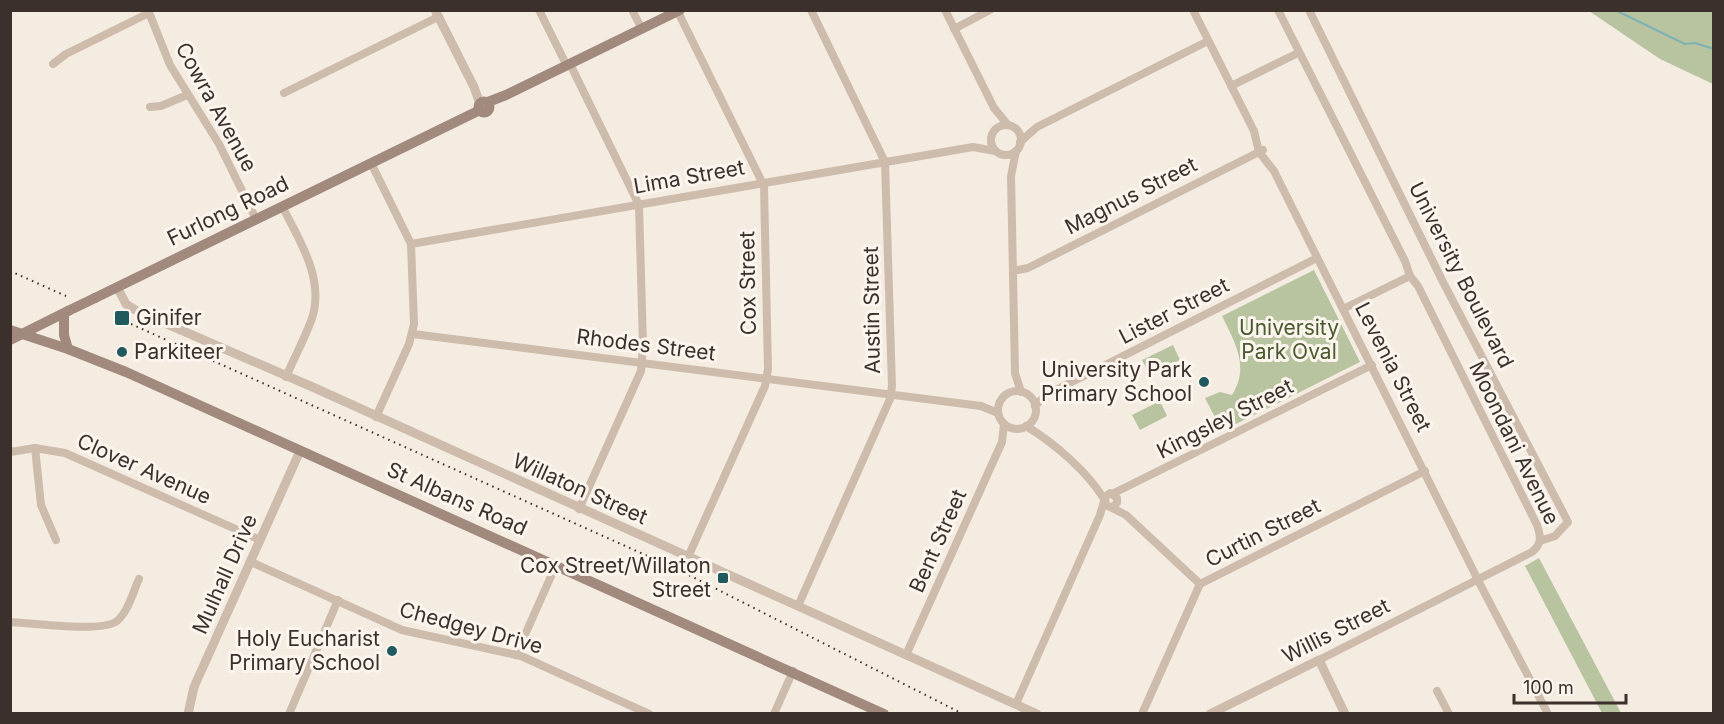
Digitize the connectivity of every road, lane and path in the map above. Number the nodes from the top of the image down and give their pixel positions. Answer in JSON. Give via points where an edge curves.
{"nodes":[{"id":1,"x":539,"y":10,"type":"edge"},
{"id":2,"x":632,"y":10,"type":"edge"},
{"id":3,"x":811,"y":10,"type":"edge"},
{"id":4,"x":945,"y":10,"type":"edge"},
{"id":5,"x":990,"y":10,"type":"edge"},
{"id":6,"x":1193,"y":10,"type":"edge"},
{"id":7,"x":1278,"y":10,"type":"edge"},
{"id":8,"x":1309,"y":10,"type":"edge"},
{"id":9,"x":679,"y":11,"type":"edge"},
{"id":10,"x":148,"y":12,"type":"edge"},
{"id":11,"x":437,"y":14,"type":"edge"},
{"id":12,"x":642,"y":29,"type":"junction"},
{"id":13,"x":954,"y":29,"type":"junction"},
{"id":14,"x":1208,"y":41,"type":"junction"},
{"id":15,"x":1295,"y":54,"type":"junction"},
{"id":16,"x":53,"y":64,"type":"dead end"},
{"id":17,"x":569,"y":65,"type":"junction"},
{"id":18,"x":1231,"y":86,"type":"junction"},
{"id":19,"x":284,"y":93,"type":"dead end"},
{"id":20,"x":187,"y":94,"type":"junction"},
{"id":21,"x":484,"y":105,"type":"junction"},
{"id":22,"x":150,"y":107,"type":"dead end"},
{"id":23,"x":994,"y":108,"type":"junction"},
{"id":24,"x":1011,"y":127,"type":"junction"},
{"id":25,"x":1037,"y":127,"type":"junction"},
{"id":26,"x":994,"y":132,"type":"junction"},
{"id":27,"x":1020,"y":142,"type":"junction"},
{"id":28,"x":973,"y":147,"type":"junction"},
{"id":29,"x":1016,"y":151,"type":"junction"},
{"id":30,"x":1262,"y":151,"type":"junction"},
{"id":31,"x":997,"y":153,"type":"junction"},
{"id":32,"x":885,"y":162,"type":"junction"},
{"id":33,"x":371,"y":163,"type":"junction"},
{"id":34,"x":1011,"y":176,"type":"junction"},
{"id":35,"x":763,"y":183,"type":"junction"},
{"id":36,"x":639,"y":204,"type":"junction"},
{"id":37,"x":282,"y":206,"type":"junction"},
{"id":38,"x":256,"y":219,"type":"junction"},
{"id":39,"x":411,"y":244,"type":"junction"},
{"id":40,"x":1317,"y":258,"type":"junction"},
{"id":41,"x":1013,"y":271,"type":"junction"},
{"id":42,"x":1407,"y":277,"type":"junction"},
{"id":43,"x":117,"y":287,"type":"junction"},
{"id":44,"x":1343,"y":309,"type":"junction"},
{"id":45,"x":66,"y":312,"type":"junction"},
{"id":46,"x":10,"y":330,"type":"edge"},
{"id":47,"x":22,"y":334,"type":"junction"},
{"id":48,"x":413,"y":334,"type":"junction"},
{"id":49,"x":10,"y":340,"type":"edge"},
{"id":50,"x":69,"y":349,"type":"junction"},
{"id":51,"x":643,"y":362,"type":"junction"},
{"id":52,"x":1372,"y":365,"type":"junction"},
{"id":53,"x":1015,"y":373,"type":"junction"},
{"id":54,"x":286,"y":377,"type":"junction"},
{"id":55,"x":767,"y":379,"type":"junction"},
{"id":56,"x":1021,"y":392,"type":"junction"},
{"id":57,"x":1009,"y":393,"type":"junction"},
{"id":58,"x":891,"y":394,"type":"junction"},
{"id":59,"x":1046,"y":395,"type":"junction"},
{"id":60,"x":1030,"y":397,"type":"junction"},
{"id":61,"x":1000,"y":401,"type":"junction"},
{"id":62,"x":981,"y":406,"type":"junction"},
{"id":63,"x":1035,"y":406,"type":"junction"},
{"id":64,"x":998,"y":413,"type":"junction"},
{"id":65,"x":376,"y":417,"type":"junction"},
{"id":66,"x":1033,"y":419,"type":"junction"},
{"id":67,"x":1004,"y":424,"type":"junction"},
{"id":68,"x":1026,"y":426,"type":"junction"},
{"id":69,"x":1014,"y":428,"type":"junction"},
{"id":70,"x":1043,"y":436,"type":"junction"},
{"id":71,"x":1002,"y":442,"type":"junction"},
{"id":72,"x":35,"y":448,"type":"junction"},
{"id":73,"x":300,"y":451,"type":"junction"},
{"id":74,"x":10,"y":452,"type":"edge"},
{"id":75,"x":1425,"y":471,"type":"junction"},
{"id":76,"x":1111,"y":500,"type":"junction"},
{"id":77,"x":579,"y":509,"type":"junction"},
{"id":78,"x":56,"y":540,"type":"dead end"},
{"id":79,"x":260,"y":540,"type":"junction"},
{"id":80,"x":1540,"y":541,"type":"junction"},
{"id":81,"x":688,"y":557,"type":"junction"},
{"id":82,"x":251,"y":562,"type":"junction"},
{"id":83,"x":556,"y":565,"type":"junction"},
{"id":84,"x":139,"y":579,"type":"dead end"},
{"id":85,"x":1479,"y":580,"type":"junction"},
{"id":86,"x":1200,"y":584,"type":"junction"},
{"id":87,"x":338,"y":600,"type":"junction"},
{"id":88,"x":798,"y":606,"type":"junction"},
{"id":89,"x":10,"y":622,"type":"edge"},
{"id":90,"x":516,"y":655,"type":"junction"},
{"id":91,"x":906,"y":655,"type":"junction"},
{"id":92,"x":1319,"y":660,"type":"junction"},
{"id":93,"x":793,"y":671,"type":"junction"},
{"id":94,"x":1437,"y":691,"type":"dead end"},
{"id":95,"x":1147,"y":702,"type":"junction"},
{"id":96,"x":1016,"y":704,"type":"junction"},
{"id":97,"x":188,"y":714,"type":"edge"},
{"id":98,"x":289,"y":714,"type":"edge"},
{"id":99,"x":649,"y":714,"type":"edge"},
{"id":100,"x":774,"y":714,"type":"edge"},
{"id":101,"x":884,"y":714,"type":"edge"},
{"id":102,"x":1037,"y":714,"type":"edge"},
{"id":103,"x":1142,"y":714,"type":"edge"},
{"id":104,"x":1152,"y":714,"type":"edge"},
{"id":105,"x":1210,"y":714,"type":"edge"},
{"id":106,"x":1346,"y":714,"type":"edge"},
{"id":107,"x":1449,"y":714,"type":"edge"},
{"id":108,"x":1548,"y":714,"type":"edge"}],
"edges":[{"from":1,"to":17,"type":"street"},
{"from":2,"to":12,"type":"street"},
{"from":3,"to":32,"type":"street","name":"Austin Street"},
{"from":4,"to":13,"type":"street"},
{"from":5,"to":13,"type":"street"},
{"from":6,"to":14,"type":"street","name":"Levenia Street"},
{"from":7,"to":15,"type":"street","name":"Moondani Avenue"},
{"from":8,"to":80,"type":"street","name":"University Boulevard","via":[[1443,282],[1568,522],[1555,536]]},
{"from":9,"to":12,"type":"main road","name":"Furlong Road"},
{"from":9,"to":35,"type":"street","name":"Cox Street"},
{"from":10,"to":16,"type":"street"},
{"from":10,"to":20,"type":"street","name":"Cowra Avenue","via":[[162,51]]},
{"from":11,"to":19,"type":"street"},
{"from":11,"to":21,"type":"street"},
{"from":12,"to":17,"type":"main road","name":"Furlong Road"},
{"from":13,"to":23,"type":"street"},
{"from":14,"to":18,"type":"street","name":"Levenia Street"},
{"from":14,"to":25,"type":"street"},
{"from":15,"to":18,"type":"street"},
{"from":15,"to":42,"type":"street","name":"Moondani Avenue","via":[[1306,62],[1402,256]]},
{"from":17,"to":21,"type":"main road","name":"Furlong Road"},
{"from":17,"to":36,"type":"street"},
{"from":18,"to":30,"type":"street","name":"Levenia Street","via":[[1260,138]]},
{"from":20,"to":22,"type":"street"},
{"from":20,"to":38,"type":"street","name":"Cowra Avenue","via":[[219,144]]},
{"from":21,"to":33,"type":"main road","name":"Furlong Road"},
{"from":23,"to":24,"type":"street"},
{"from":23,"to":26,"type":"street"},
{"from":24,"to":25,"type":"street"},
{"from":24,"to":26,"type":"street"},
{"from":24,"to":27,"type":"street","via":[[1020,134]]},
{"from":25,"to":27,"type":"street"},
{"from":26,"to":28,"type":"street","name":"Lima Street"},
{"from":26,"to":31,"type":"street","via":[[991,143]]},
{"from":27,"to":29,"type":"street"},
{"from":28,"to":31,"type":"street","name":"Lima Street"},
{"from":28,"to":32,"type":"street","name":"Lima Street"},
{"from":29,"to":31,"type":"street","via":[[1008,155]]},
{"from":29,"to":34,"type":"street"},
{"from":30,"to":40,"type":"street","name":"Levenia Street"},
{"from":30,"to":41,"type":"street","name":"Magnus Street","via":[[1028,268]]},
{"from":31,"to":34,"type":"street"},
{"from":32,"to":35,"type":"street","name":"Lima Street"},
{"from":32,"to":58,"type":"street","name":"Austin Street"},
{"from":33,"to":37,"type":"main road","name":"Furlong Road"},
{"from":33,"to":39,"type":"street"},
{"from":34,"to":41,"type":"street"},
{"from":35,"to":36,"type":"street","name":"Lima Street"},
{"from":35,"to":55,"type":"street","name":"Cox Street"},
{"from":36,"to":39,"type":"street","name":"Lima Street"},
{"from":36,"to":51,"type":"street"},
{"from":37,"to":38,"type":"main road","name":"Furlong Road"},
{"from":37,"to":54,"type":"street","via":[[312,268],[314,287],[311,320]]},
{"from":38,"to":43,"type":"main road","name":"Furlong Road"},
{"from":39,"to":48,"type":"street"},
{"from":40,"to":44,"type":"street","name":"Levenia Street"},
{"from":40,"to":59,"type":"street","name":"Lister Street"},
{"from":41,"to":53,"type":"street"},
{"from":42,"to":44,"type":"street"},
{"from":42,"to":80,"type":"street","name":"Moondani Avenue","via":[[1421,295],[1537,525]]},
{"from":43,"to":45,"type":"main road","name":"Furlong Road","bridge":true},
{"from":43,"to":54,"type":"street","name":"Willaton Street","via":[[128,306]]},
{"from":44,"to":52,"type":"street","name":"Levenia Street"},
{"from":45,"to":47,"type":"main road","name":"Furlong Road"},
{"from":45,"to":50,"type":"main road","via":[[64,335]]},
{"from":46,"to":47,"type":"main road","name":"St Albans Road"},
{"from":47,"to":49,"type":"main road","name":"Furlong Road"},
{"from":47,"to":50,"type":"main road","name":"St Albans Road"},
{"from":48,"to":51,"type":"street","name":"Rhodes Street"},
{"from":48,"to":65,"type":"street"},
{"from":50,"to":73,"type":"main road","name":"St Albans Road"},
{"from":51,"to":55,"type":"street","name":"Rhodes Street"},
{"from":51,"to":77,"type":"street"},
{"from":52,"to":75,"type":"street","name":"Levenia Street"},
{"from":52,"to":76,"type":"street","name":"Kingsley Street","via":[[1126,488]]},
{"from":53,"to":56,"type":"street"},
{"from":53,"to":57,"type":"street"},
{"from":54,"to":65,"type":"street","name":"Willaton Street"},
{"from":55,"to":58,"type":"street","name":"Rhodes Street"},
{"from":55,"to":81,"type":"street","name":"Cox Street"},
{"from":56,"to":57,"type":"street"},
{"from":56,"to":60,"type":"street"},
{"from":57,"to":61,"type":"street"},
{"from":58,"to":62,"type":"street","name":"Rhodes Street"},
{"from":58,"to":88,"type":"street","name":"Austin Street"},
{"from":59,"to":60,"type":"street","name":"Lister Street"},
{"from":59,"to":63,"type":"street","name":"Lister Street"},
{"from":60,"to":63,"type":"street"},
{"from":61,"to":62,"type":"street","name":"Rhodes Street"},
{"from":61,"to":64,"type":"street"},
{"from":62,"to":64,"type":"street","name":"Rhodes Street"},
{"from":63,"to":66,"type":"street"},
{"from":64,"to":67,"type":"street"},
{"from":65,"to":77,"type":"street","name":"Willaton Street"},
{"from":66,"to":68,"type":"street"},
{"from":66,"to":70,"type":"street"},
{"from":67,"to":69,"type":"street"},
{"from":67,"to":71,"type":"street","name":"Bent Street"},
{"from":68,"to":69,"type":"street"},
{"from":68,"to":70,"type":"street"},
{"from":69,"to":71,"type":"street","name":"Bent Street"},
{"from":70,"to":76,"type":"street"},
{"from":71,"to":91,"type":"street","name":"Bent Street"},
{"from":72,"to":74,"type":"street","name":"Clover Avenue"},
{"from":72,"to":78,"type":"street","via":[[42,509]]},
{"from":72,"to":79,"type":"street","name":"Clover Avenue","via":[[65,453]]},
{"from":73,"to":79,"type":"street","name":"Mulhall Drive"},
{"from":73,"to":83,"type":"main road","name":"St Albans Road"},
{"from":75,"to":85,"type":"street","name":"Levenia Street"},
{"from":75,"to":86,"type":"street","name":"Curtin Street"},
{"from":76,"to":86,"type":"street"},
{"from":76,"to":96,"type":"street","name":"Kingsley Street","via":[[1100,515]]},
{"from":77,"to":81,"type":"street","name":"Willaton Street"},
{"from":79,"to":82,"type":"street","name":"Mulhall Drive"},
{"from":80,"to":85,"type":"street","name":"Moondani Avenue","via":[[1532,552]]},
{"from":81,"to":88,"type":"street","name":"Willaton Street"},
{"from":82,"to":87,"type":"street","name":"Chedgey Drive"},
{"from":82,"to":97,"type":"street","name":"Mulhall Drive","via":[[194,687]]},
{"from":83,"to":90,"type":"street"},
{"from":83,"to":93,"type":"main road","name":"St Albans Road"},
{"from":84,"to":89,"type":"street","via":[[123,614],[112,624]]},
{"from":85,"to":92,"type":"street","name":"Willis Street"},
{"from":85,"to":108,"type":"street","name":"Levenia Street"},
{"from":86,"to":95,"type":"street","name":"Curtin Street"},
{"from":87,"to":90,"type":"street","name":"Chedgey Drive","via":[[402,630]]},
{"from":87,"to":98,"type":"street"},
{"from":88,"to":91,"type":"street","name":"Willaton Street"},
{"from":90,"to":99,"type":"street","name":"Chedgey Drive"},
{"from":91,"to":96,"type":"street","name":"Willaton Street"},
{"from":92,"to":105,"type":"street","name":"Willis Street"},
{"from":92,"to":106,"type":"street"},
{"from":93,"to":100,"type":"street"},
{"from":93,"to":101,"type":"main road","name":"St Albans Road"},
{"from":94,"to":107,"type":"street"},
{"from":95,"to":103,"type":"street","name":"Curtin Street"},
{"from":95,"to":104,"type":"street"},
{"from":96,"to":102,"type":"street","name":"Willaton Street"}]}
